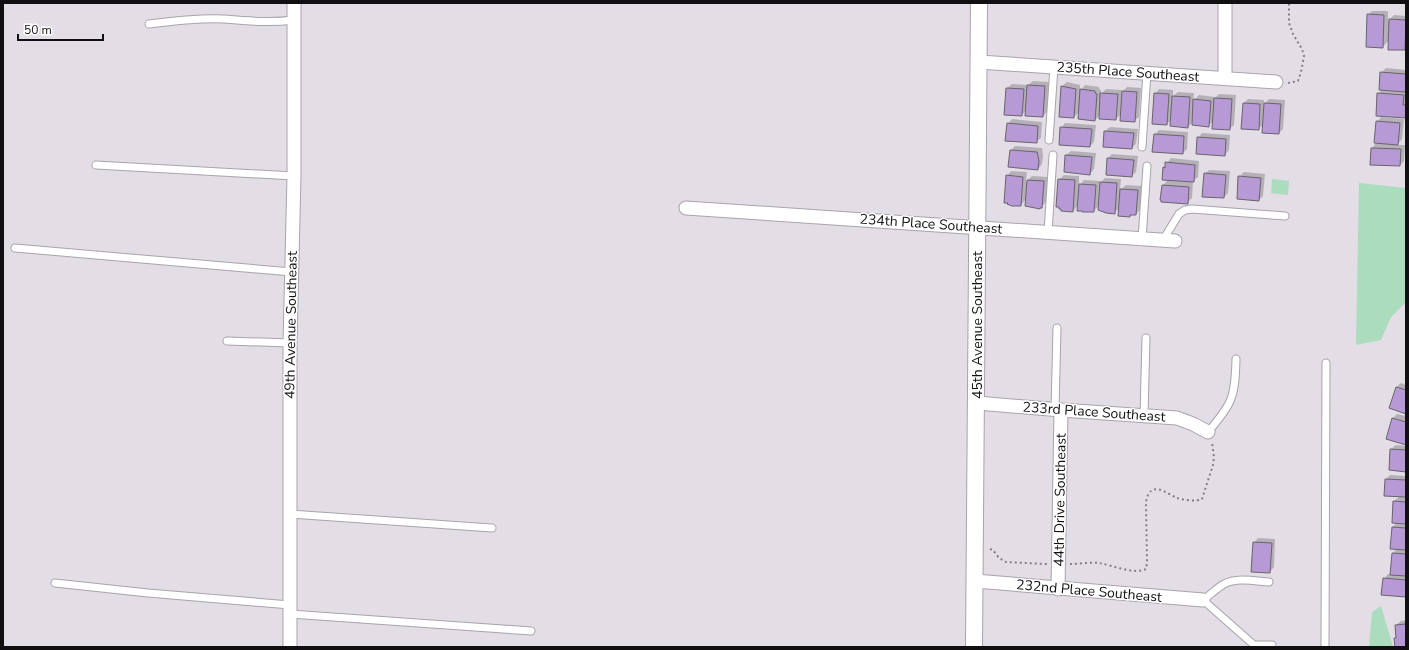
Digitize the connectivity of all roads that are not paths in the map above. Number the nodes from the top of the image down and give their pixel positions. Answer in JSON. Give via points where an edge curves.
{"nodes":[{"id":1,"x":294,"y":3,"type":"edge"},
{"id":2,"x":979,"y":3,"type":"edge"},
{"id":3,"x":1225,"y":3,"type":"edge"},
{"id":4,"x":294,"y":20,"type":"junction"},
{"id":5,"x":149,"y":24,"type":"dead end"},
{"id":6,"x":979,"y":62,"type":"junction"},
{"id":7,"x":1054,"y":67,"type":"junction"},
{"id":8,"x":1147,"y":73,"type":"junction"},
{"id":9,"x":1225,"y":78,"type":"junction"},
{"id":10,"x":1276,"y":82,"type":"road end"},
{"id":11,"x":1049,"y":140,"type":"dead end"},
{"id":12,"x":1142,"y":147,"type":"dead end"},
{"id":13,"x":1053,"y":155,"type":"dead end"},
{"id":14,"x":96,"y":165,"type":"dead end"},
{"id":15,"x":1147,"y":166,"type":"dead end"},
{"id":16,"x":294,"y":176,"type":"junction"},
{"id":17,"x":686,"y":208,"type":"dead end"},
{"id":18,"x":1285,"y":216,"type":"dead end"},
{"id":19,"x":977,"y":228,"type":"junction"},
{"id":20,"x":1048,"y":232,"type":"junction"},
{"id":21,"x":1142,"y":239,"type":"junction"},
{"id":22,"x":1169,"y":240,"type":"joint"},
{"id":23,"x":16,"y":248,"type":"dead end"},
{"id":24,"x":292,"y":272,"type":"junction"},
{"id":25,"x":1056,"y":328,"type":"dead end"},
{"id":26,"x":1146,"y":338,"type":"dead end"},
{"id":27,"x":227,"y":341,"type":"dead end"},
{"id":28,"x":290,"y":343,"type":"junction"},
{"id":29,"x":1236,"y":359,"type":"dead end"},
{"id":30,"x":1326,"y":363,"type":"dead end"},
{"id":31,"x":977,"y":403,"type":"junction"},
{"id":32,"x":1058,"y":410,"type":"junction"},
{"id":33,"x":1144,"y":416,"type":"junction"},
{"id":34,"x":1208,"y":432,"type":"joint"},
{"id":35,"x":290,"y":514,"type":"junction"},
{"id":36,"x":492,"y":528,"type":"dead end"},
{"id":37,"x":974,"y":581,"type":"junction"},
{"id":38,"x":1269,"y":582,"type":"dead end"},
{"id":39,"x":55,"y":583,"type":"dead end"},
{"id":40,"x":1058,"y":589,"type":"junction"},
{"id":41,"x":1203,"y":600,"type":"junction"},
{"id":42,"x":290,"y":609,"type":"junction"},
{"id":43,"x":532,"y":631,"type":"dead end"},
{"id":44,"x":1272,"y":645,"type":"dead end"},
{"id":45,"x":1253,"y":646,"type":"edge"},
{"id":46,"x":290,"y":647,"type":"edge"},
{"id":47,"x":974,"y":647,"type":"edge"},
{"id":48,"x":1325,"y":647,"type":"edge"}],
"edges":[{"from":1,"to":4,"type":"street","name":"49th Avenue Southeast"},
{"from":2,"to":6,"type":"street","name":"45th Avenue Southeast"},
{"from":3,"to":9,"type":"street"},
{"from":4,"to":5,"type":"lane","via":[[181,20]]},
{"from":4,"to":16,"type":"street","name":"49th Avenue Southeast"},
{"from":6,"to":7,"type":"street","name":"235th Place Southeast"},
{"from":6,"to":19,"type":"street","name":"45th Avenue Southeast"},
{"from":7,"to":8,"type":"street","name":"235th Place Southeast"},
{"from":7,"to":11,"type":"lane"},
{"from":8,"to":9,"type":"street","name":"235th Place Southeast"},
{"from":8,"to":12,"type":"lane"},
{"from":9,"to":10,"type":"street","name":"235th Place Southeast"},
{"from":13,"to":20,"type":"lane"},
{"from":14,"to":16,"type":"lane"},
{"from":15,"to":21,"type":"lane"},
{"from":16,"to":24,"type":"street","name":"49th Avenue Southeast"},
{"from":17,"to":19,"type":"street","name":"234th Place Southeast"},
{"from":18,"to":22,"type":"lane","via":[[1185,210],[1179,214]]},
{"from":19,"to":20,"type":"street","name":"234th Place Southeast"},
{"from":19,"to":31,"type":"street","name":"45th Avenue Southeast"},
{"from":20,"to":21,"type":"street","name":"234th Place Southeast"},
{"from":21,"to":22,"type":"street","name":"234th Place Southeast"},
{"from":23,"to":24,"type":"lane"},
{"from":24,"to":28,"type":"street","name":"49th Avenue Southeast"},
{"from":25,"to":32,"type":"lane"},
{"from":26,"to":33,"type":"lane"},
{"from":27,"to":28,"type":"lane"},
{"from":28,"to":35,"type":"street","name":"49th Avenue Southeast"},
{"from":29,"to":34,"type":"lane","via":[[1235,389],[1231,403]]},
{"from":30,"to":48,"type":"lane"},
{"from":31,"to":32,"type":"street","name":"233rd Place Southeast"},
{"from":31,"to":37,"type":"street","name":"45th Avenue Southeast"},
{"from":32,"to":33,"type":"street","name":"233rd Place Southeast"},
{"from":32,"to":40,"type":"street","name":"44th Drive Southeast"},
{"from":33,"to":34,"type":"street","name":"233rd Place Southeast","via":[[1177,418]]},
{"from":35,"to":36,"type":"lane"},
{"from":35,"to":42,"type":"street","name":"49th Avenue Southeast"},
{"from":37,"to":40,"type":"street","name":"232nd Place Southeast"},
{"from":37,"to":47,"type":"street","name":"45th Avenue Southeast"},
{"from":38,"to":41,"type":"lane","via":[[1237,580],[1223,585]]},
{"from":39,"to":42,"type":"lane"},
{"from":40,"to":41,"type":"street","name":"232nd Place Southeast"},
{"from":41,"to":45,"type":"lane"},
{"from":42,"to":43,"type":"lane"},
{"from":42,"to":46,"type":"street","name":"49th Avenue Southeast"},
{"from":44,"to":45,"type":"lane"}]}
